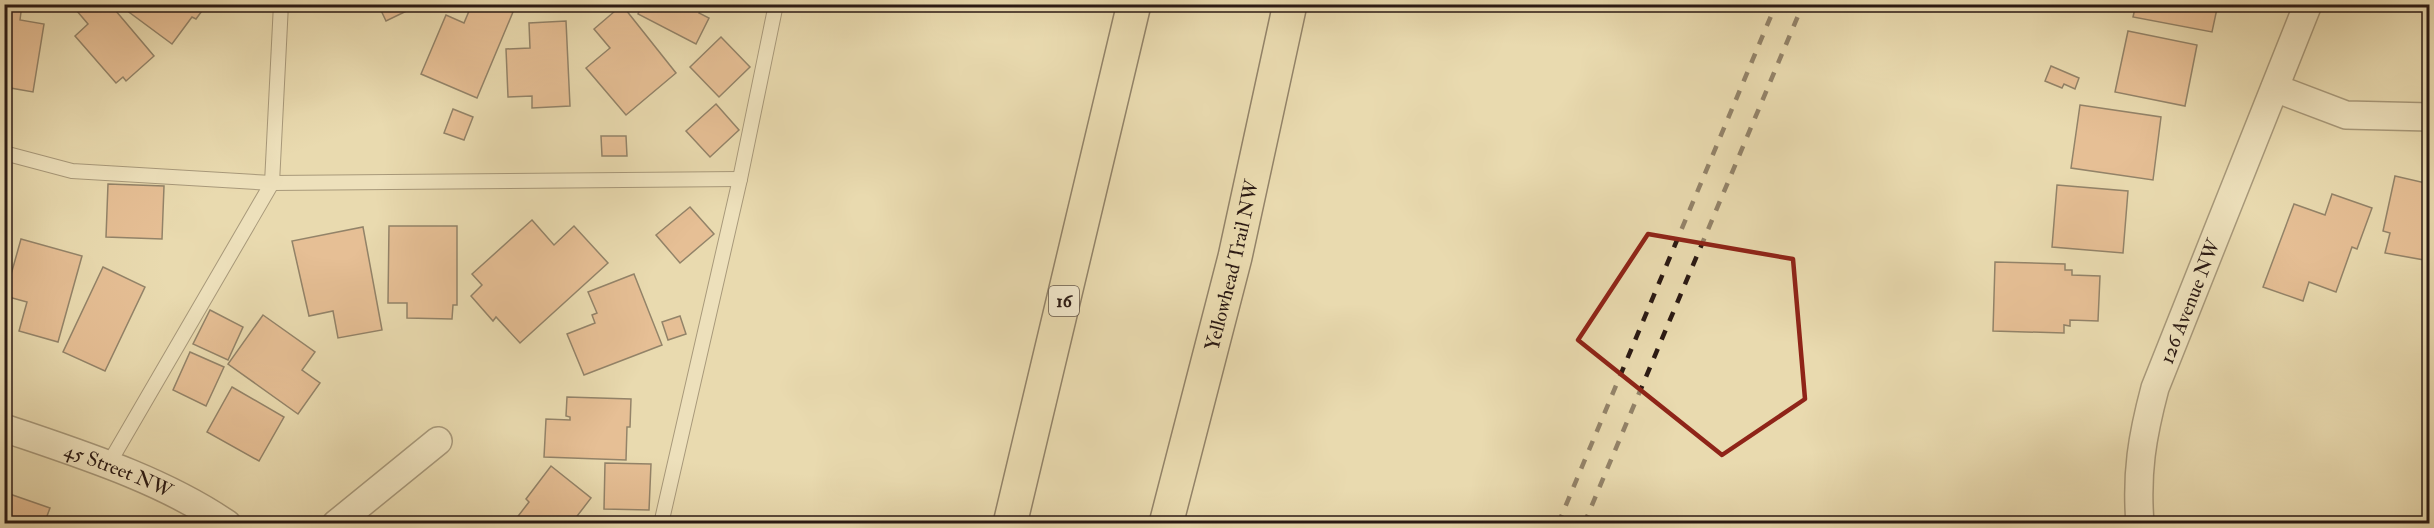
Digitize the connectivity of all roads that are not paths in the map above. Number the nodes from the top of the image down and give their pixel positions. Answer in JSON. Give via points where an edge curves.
{"nodes":[{"id":1,"x":281,"y":4,"type":"edge"},
{"id":2,"x":776,"y":4,"type":"edge"},
{"id":3,"x":1122,"y":4,"type":"edge"},
{"id":4,"x":1134,"y":4,"type":"edge"},
{"id":5,"x":1290,"y":4,"type":"edge"},
{"id":6,"x":1311,"y":4,"type":"edge"},
{"id":7,"x":2308,"y":4,"type":"edge"},
{"id":8,"x":1118,"y":79,"type":"junction"},
{"id":9,"x":2275,"y":88,"type":"junction"},
{"id":10,"x":2430,"y":117,"type":"edge"},
{"id":11,"x":4,"y":153,"type":"edge"},
{"id":12,"x":741,"y":179,"type":"junction"},
{"id":13,"x":272,"y":183,"type":"junction"},
{"id":14,"x":1235,"y":257,"type":"junction"},
{"id":15,"x":4,"y":428,"type":"edge"},
{"id":16,"x":438,"y":441,"type":"dead end"},
{"id":17,"x":108,"y":465,"type":"junction"},
{"id":18,"x":227,"y":524,"type":"edge"},
{"id":19,"x":336,"y":524,"type":"edge"},
{"id":20,"x":661,"y":524,"type":"edge"},
{"id":21,"x":1010,"y":524,"type":"edge"},
{"id":22,"x":1166,"y":524,"type":"edge"},
{"id":23,"x":2140,"y":524,"type":"edge"}],
"edges":[{"from":1,"to":13,"type":"lane"},
{"from":2,"to":12,"type":"lane"},
{"from":3,"to":8,"type":"highway"},
{"from":4,"to":8,"type":"highway","number":"16"},
{"from":5,"to":14,"type":"highway","name":"Yellowhead Trail NW"},
{"from":6,"to":14,"type":"highway"},
{"from":7,"to":9,"type":"street","name":"126 Avenue NW"},
{"from":8,"to":21,"type":"highway","number":"16"},
{"from":9,"to":10,"type":"street","via":[[2346,115]]},
{"from":9,"to":23,"type":"street","name":"126 Avenue NW","via":[[2155,388],[2141,447]]},
{"from":11,"to":13,"type":"lane","via":[[72,171]]},
{"from":12,"to":13,"type":"lane"},
{"from":12,"to":20,"type":"lane"},
{"from":13,"to":17,"type":"lane"},
{"from":14,"to":22,"type":"highway","name":"Yellowhead Trail NW"},
{"from":15,"to":17,"type":"street","name":"45 Street NW"},
{"from":16,"to":19,"type":"street"},
{"from":17,"to":18,"type":"street","name":"45 Street NW","via":[[198,504]]}]}
